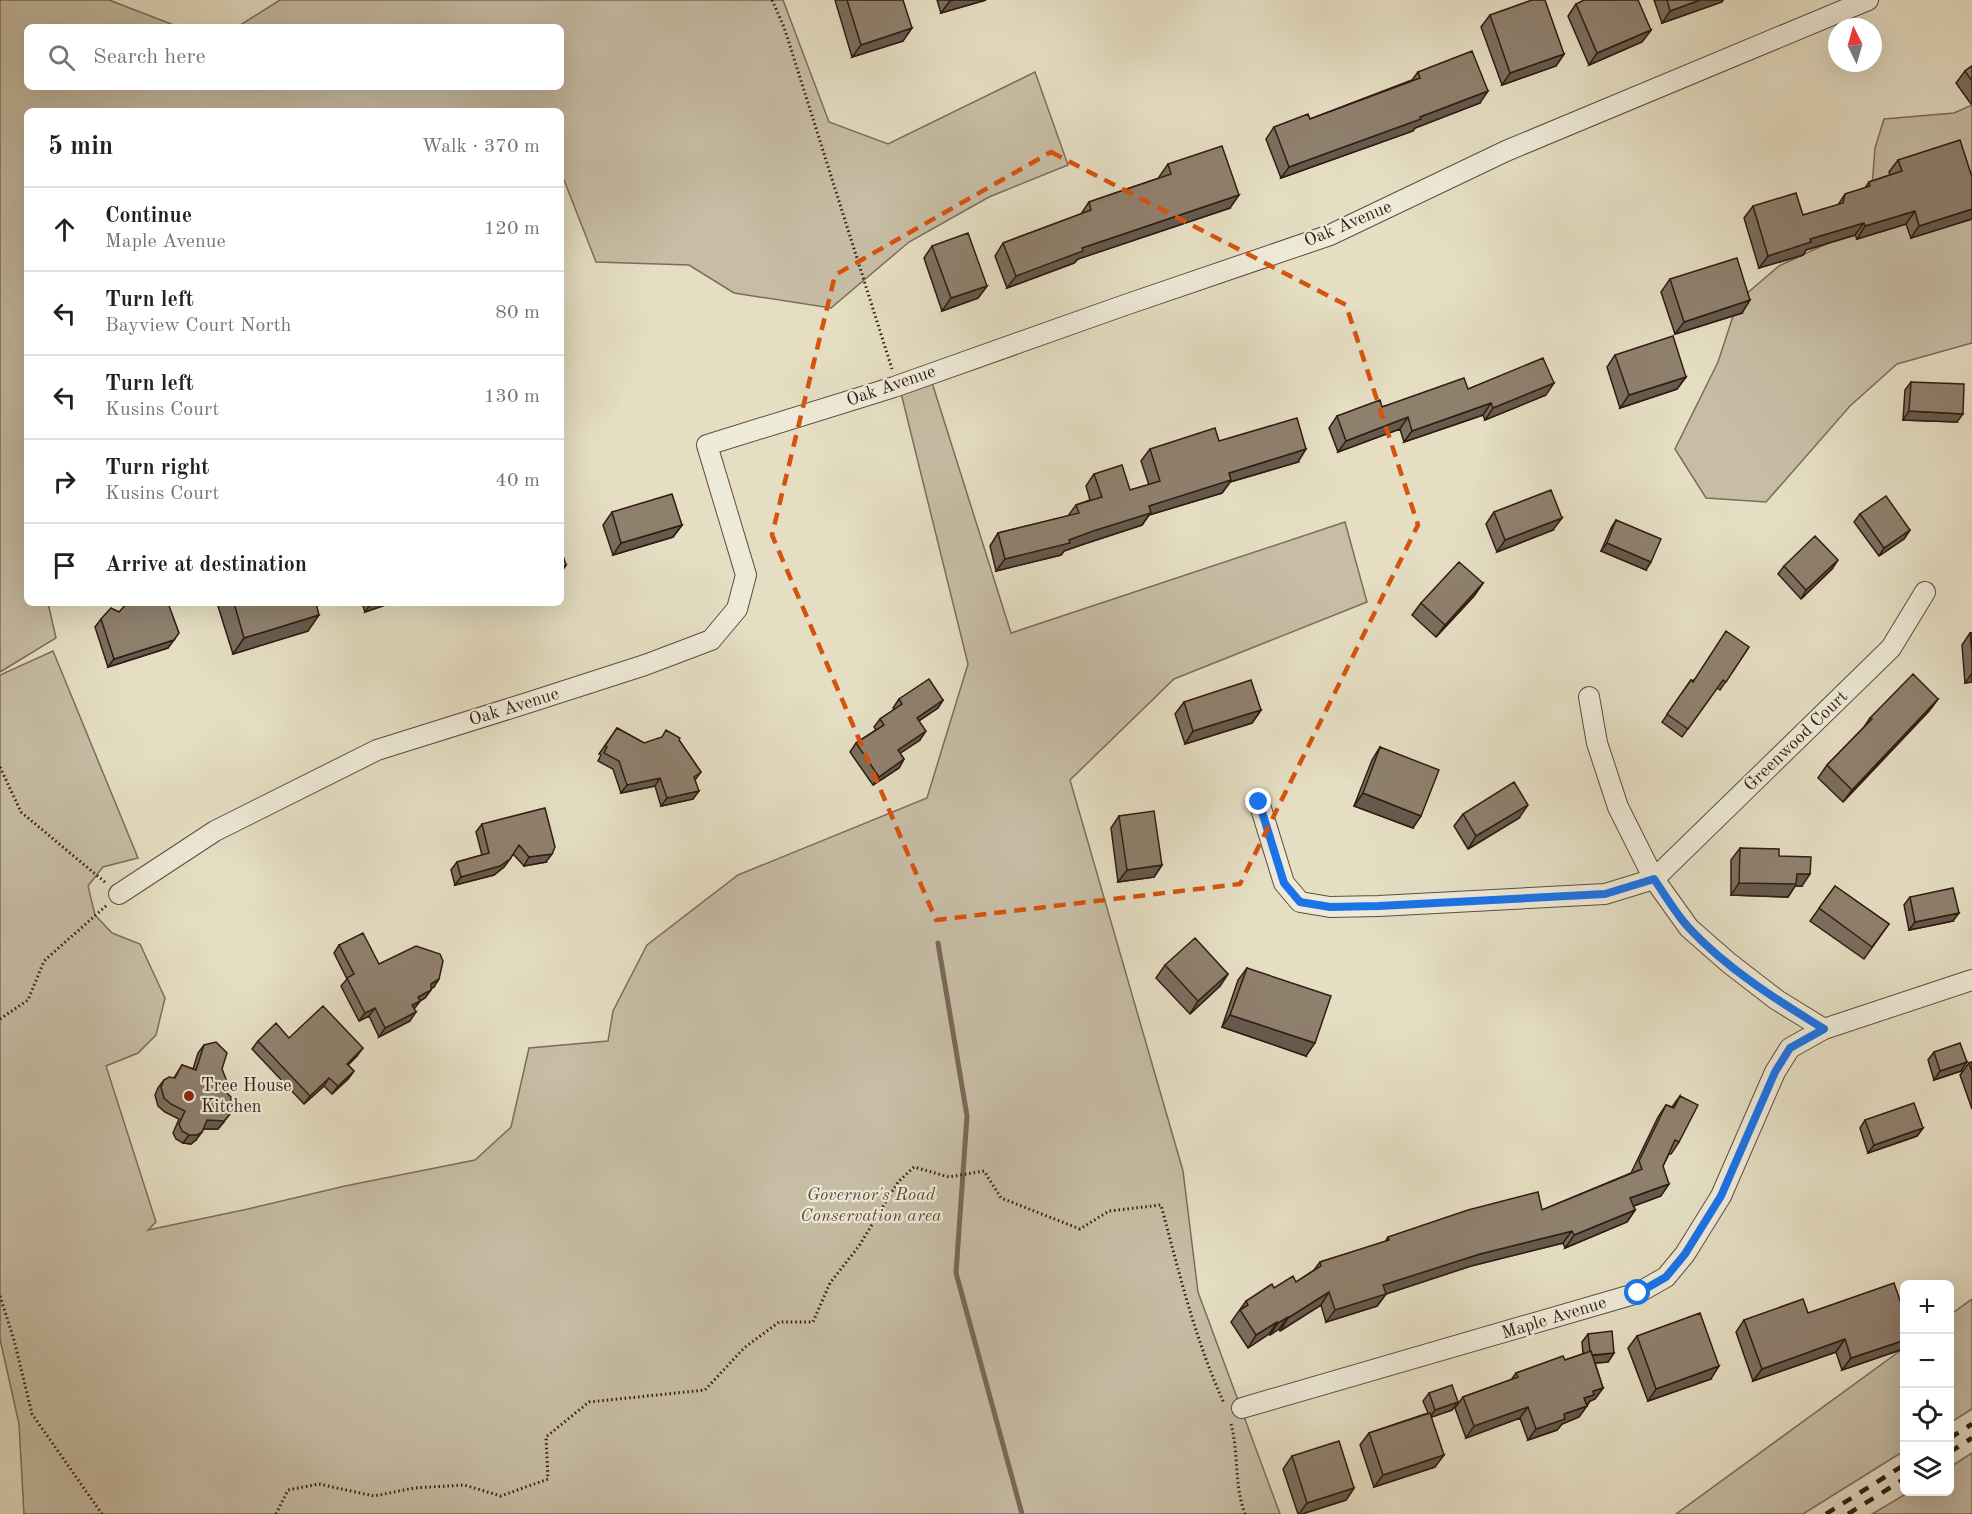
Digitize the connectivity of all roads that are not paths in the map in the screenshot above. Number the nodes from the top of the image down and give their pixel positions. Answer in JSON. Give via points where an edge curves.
{"nodes":[{"id":1,"x":1868,"y":0,"type":"edge"},
{"id":2,"x":1925,"y":592,"type":"dead end"},
{"id":3,"x":1589,"y":697,"type":"dead end"},
{"id":4,"x":1259,"y":802,"type":"dead end"},
{"id":5,"x":1654,"y":879,"type":"junction"},
{"id":6,"x":119,"y":894,"type":"road end"},
{"id":7,"x":1972,"y":980,"type":"edge"},
{"id":8,"x":1824,"y":1029,"type":"junction"},
{"id":9,"x":1232,"y":1409,"type":"road end"}],
"edges":[{"from":1,"to":6,"type":"street","name":"Oak Avenue","via":[[1506,151],[1330,235],[894,387],[707,445],[746,575],[737,609],[711,640],[645,665],[377,750],[215,831]]},
{"from":2,"to":5,"type":"street","name":"Greenwood Court","via":[[1890,648]]},
{"from":3,"to":5,"type":"street","via":[[1597,743],[1618,807]]},
{"from":4,"to":5,"type":"street","via":[[1284,883],[1300,902],[1330,907],[1379,906],[1605,894]]},
{"from":5,"to":8,"type":"street","via":[[1689,928],[1777,1000]]},
{"from":7,"to":8,"type":"street","name":"Maple Avenue"},
{"from":8,"to":9,"type":"street","name":"Maple Avenue","via":[[1790,1048],[1775,1072],[1721,1196],[1666,1277],[1638,1293]]}]}
